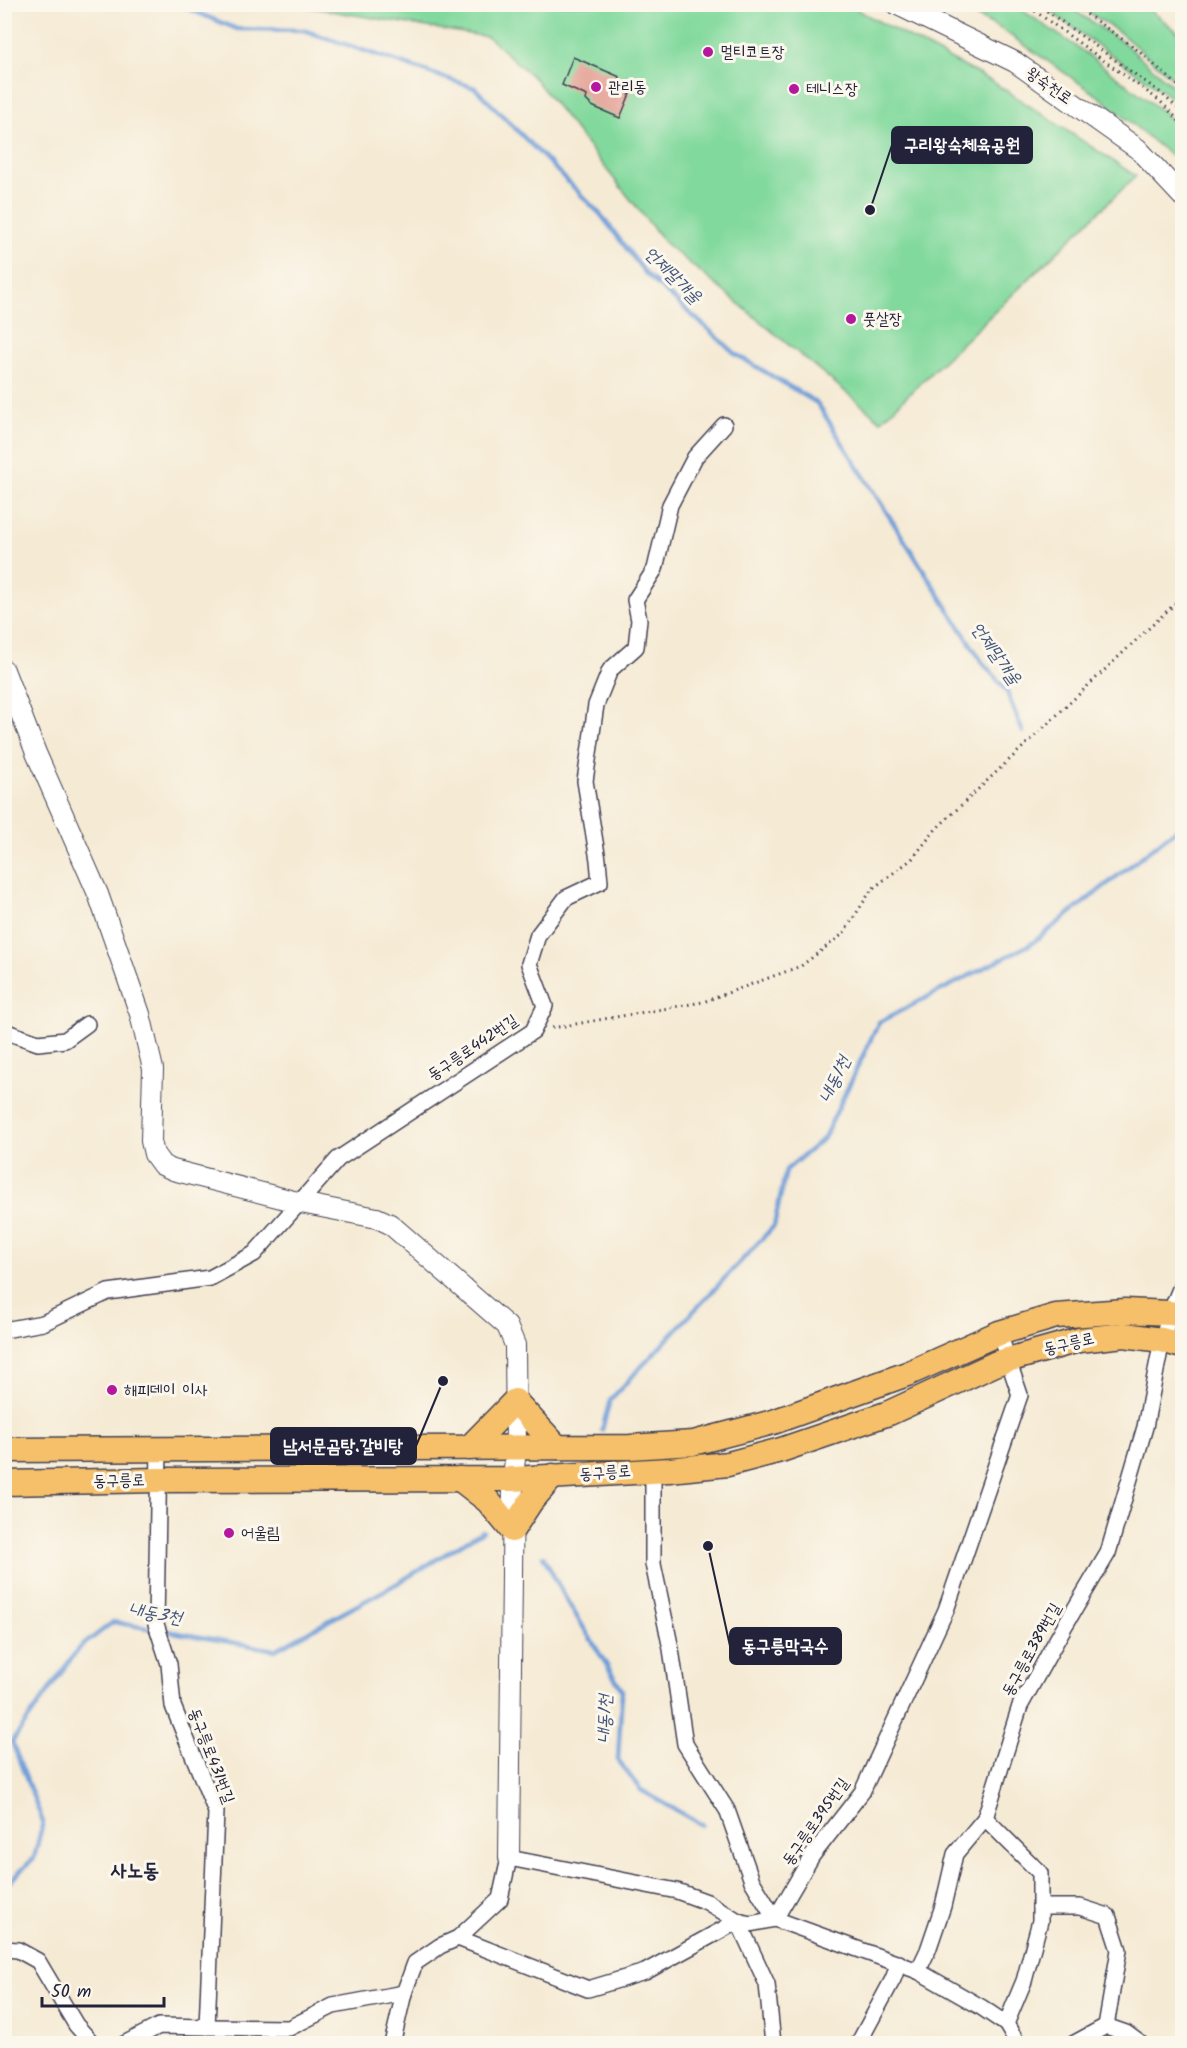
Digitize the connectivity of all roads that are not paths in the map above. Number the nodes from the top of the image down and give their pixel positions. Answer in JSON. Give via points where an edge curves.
{"nodes":[{"id":1,"x":896,"y":4,"type":"edge"},
{"id":2,"x":1182,"y":196,"type":"edge"},
{"id":3,"x":724,"y":425,"type":"dead end"},
{"id":4,"x":6,"y":675,"type":"edge"},
{"id":5,"x":87,"y":1024,"type":"dead end"},
{"id":6,"x":4,"y":1031,"type":"edge"},
{"id":7,"x":301,"y":1203,"type":"junction"},
{"id":8,"x":1182,"y":1284,"type":"edge"},
{"id":9,"x":1176,"y":1314,"type":"edge"},
{"id":10,"x":4,"y":1330,"type":"edge"},
{"id":11,"x":999,"y":1333,"type":"junction"},
{"id":12,"x":1172,"y":1343,"type":"edge"},
{"id":13,"x":1008,"y":1360,"type":"junction"},
{"id":14,"x":515,"y":1401,"type":"junction"},
{"id":15,"x":159,"y":1448,"type":"junction"},
{"id":16,"x":469,"y":1448,"type":"junction"},
{"id":17,"x":516,"y":1448,"type":"junction"},
{"id":18,"x":557,"y":1448,"type":"junction"},
{"id":19,"x":4,"y":1450,"type":"edge"},
{"id":20,"x":653,"y":1470,"type":"junction"},
{"id":21,"x":553,"y":1476,"type":"junction"},
{"id":22,"x":460,"y":1479,"type":"junction"},
{"id":23,"x":513,"y":1479,"type":"junction"},
{"id":24,"x":159,"y":1480,"type":"junction"},
{"id":25,"x":4,"y":1483,"type":"edge"},
{"id":26,"x":512,"y":1530,"type":"junction"},
{"id":27,"x":985,"y":1818,"type":"junction"},
{"id":28,"x":509,"y":1858,"type":"junction"},
{"id":29,"x":1040,"y":1907,"type":"junction"},
{"id":30,"x":775,"y":1918,"type":"junction"},
{"id":31,"x":738,"y":1921,"type":"junction"},
{"id":32,"x":458,"y":1938,"type":"junction"},
{"id":33,"x":4,"y":1949,"type":"edge"},
{"id":34,"x":899,"y":1963,"type":"junction"},
{"id":35,"x":918,"y":1971,"type":"junction"},
{"id":36,"x":404,"y":1993,"type":"junction"},
{"id":37,"x":1006,"y":2024,"type":"junction"},
{"id":38,"x":1106,"y":2026,"type":"junction"},
{"id":39,"x":207,"y":2027,"type":"junction"},
{"id":40,"x":93,"y":2043,"type":"edge"},
{"id":41,"x":124,"y":2043,"type":"edge"},
{"id":42,"x":392,"y":2043,"type":"edge"},
{"id":43,"x":773,"y":2043,"type":"edge"},
{"id":44,"x":858,"y":2043,"type":"edge"},
{"id":45,"x":1018,"y":2043,"type":"edge"},
{"id":46,"x":1073,"y":2043,"type":"edge"},
{"id":47,"x":1141,"y":2043,"type":"edge"}],
"edges":[{"from":1,"to":2,"type":"street","name":"왕숙천로","via":[[1015,62],[1138,148]]},
{"from":3,"to":7,"type":"street","name":"동구릉로442번길","via":[[695,457],[670,505],[656,569],[635,600],[639,620],[636,647],[610,670],[596,705],[585,781],[600,882],[566,898],[538,935],[529,964],[545,1006],[533,1031],[338,1159]]},
{"from":4,"to":7,"type":"street","via":[[98,894],[140,1014],[153,1069],[154,1154],[162,1165],[173,1170]]},
{"from":5,"to":6,"type":"street","via":[[65,1040],[38,1043]]},
{"from":7,"to":10,"type":"street","name":"동구릉로442번길","via":[[254,1254],[210,1278],[108,1292],[43,1323]]},
{"from":7,"to":14,"type":"street","via":[[390,1224],[507,1326],[515,1346]]},
{"from":8,"to":9,"type":"street","name":"동구릉로389번길"},
{"from":9,"to":11,"type":"main road","name":"동구릉로","via":[[1125,1311],[1056,1316]]},
{"from":9,"to":12,"type":"street","name":"동구릉로389번길"},
{"from":11,"to":13,"type":"street","name":"동구릉로395번길"},
{"from":11,"to":18,"type":"main road","name":"동구릉로","via":[[907,1374],[773,1422],[693,1443]]},
{"from":12,"to":13,"type":"main road","name":"동구릉로","via":[[1124,1335],[1079,1340]]},
{"from":12,"to":27,"type":"street","name":"동구릉로389번길","via":[[1108,1553],[1020,1706]]},
{"from":13,"to":20,"type":"main road","name":"동구릉로","via":[[889,1413],[781,1450],[728,1464]]},
{"from":13,"to":30,"type":"street","name":"동구릉로395번길","via":[[1020,1395],[946,1610],[862,1792],[812,1856]]},
{"from":14,"to":16,"type":"main road"},
{"from":14,"to":17,"type":"street"},
{"from":14,"to":18,"type":"main road"},
{"from":15,"to":16,"type":"main road","name":"동구릉로"},
{"from":15,"to":19,"type":"main road","name":"동구릉로"},
{"from":15,"to":24,"type":"street","name":"동구릉로431번길"},
{"from":16,"to":17,"type":"main road","name":"동구릉로"},
{"from":17,"to":18,"type":"main road","name":"동구릉로"},
{"from":17,"to":23,"type":"street"},
{"from":20,"to":21,"type":"main road","name":"동구릉로"},
{"from":20,"to":30,"type":"street","via":[[653,1564],[685,1744],[727,1810],[752,1881]]},
{"from":21,"to":23,"type":"main road","name":"동구릉로"},
{"from":21,"to":26,"type":"main road"},
{"from":22,"to":23,"type":"main road","name":"동구릉로"},
{"from":22,"to":24,"type":"main road","name":"동구릉로"},
{"from":22,"to":26,"type":"main road","via":[[488,1501]]},
{"from":23,"to":26,"type":"street"},
{"from":24,"to":25,"type":"main road","name":"동구릉로"},
{"from":24,"to":39,"type":"street","name":"동구릉로431번길","via":[[158,1630],[169,1664],[173,1706],[216,1812]]},
{"from":26,"to":28,"type":"street"},
{"from":27,"to":29,"type":"street","via":[[1040,1873]]},
{"from":27,"to":35,"type":"street","name":"동구릉로389번길","via":[[955,1854],[943,1906]]},
{"from":28,"to":31,"type":"street","via":[[677,1891],[707,1902]]},
{"from":28,"to":32,"type":"street","via":[[500,1899]]},
{"from":29,"to":37,"type":"street","via":[[1024,1980]]},
{"from":29,"to":38,"type":"street","via":[[1080,1907],[1108,1916],[1119,1950]]},
{"from":30,"to":31,"type":"street","via":[[750,1924]]},
{"from":30,"to":34,"type":"street"},
{"from":31,"to":32,"type":"street","via":[[645,1972],[588,1989]]},
{"from":31,"to":43,"type":"street","via":[[767,1984]]},
{"from":32,"to":36,"type":"street","via":[[415,1963]]},
{"from":33,"to":40,"type":"street","via":[[18,1950],[38,1961],[76,2025]]},
{"from":34,"to":35,"type":"street"},
{"from":34,"to":44,"type":"street"},
{"from":35,"to":37,"type":"street"},
{"from":36,"to":39,"type":"street","via":[[333,2006],[289,2028]]},
{"from":36,"to":42,"type":"street"},
{"from":37,"to":45,"type":"street"},
{"from":38,"to":46,"type":"street"},
{"from":38,"to":47,"type":"street"},
{"from":39,"to":41,"type":"street","via":[[159,2026]]}]}
